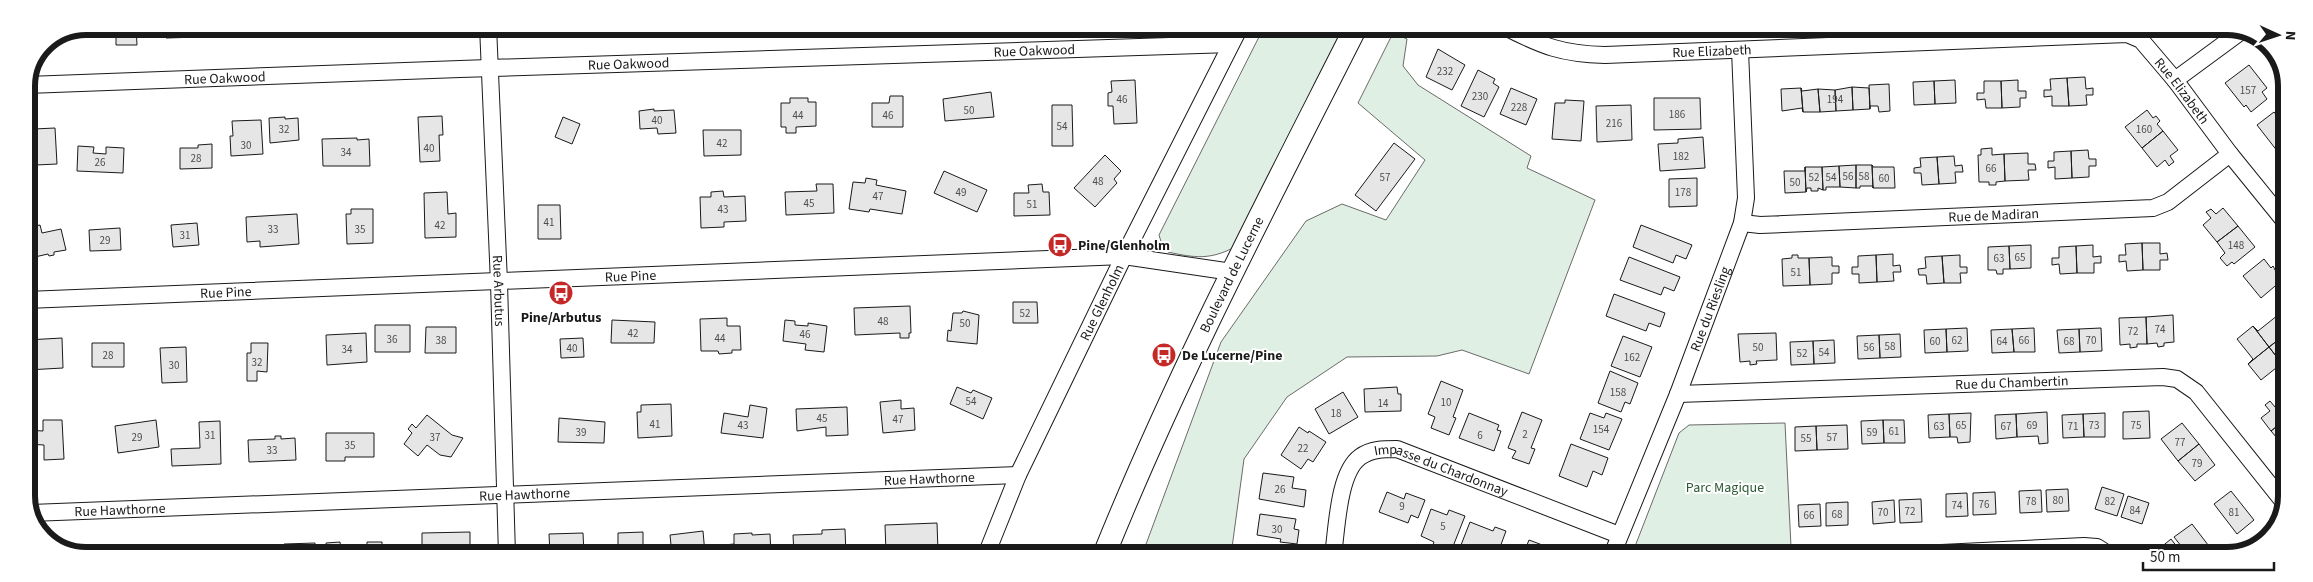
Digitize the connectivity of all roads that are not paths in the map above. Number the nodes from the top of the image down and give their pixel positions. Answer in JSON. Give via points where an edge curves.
{"nodes":[{"id":1,"x":488,"y":35,"type":"edge"},
{"id":2,"x":1236,"y":35,"type":"edge"},
{"id":3,"x":1352,"y":35,"type":"edge"},
{"id":4,"x":1520,"y":35,"type":"edge"},
{"id":5,"x":2103,"y":35,"type":"edge"},
{"id":6,"x":2129,"y":35,"type":"edge"},
{"id":7,"x":2235,"y":36,"type":"edge"},
{"id":8,"x":1231,"y":44,"type":"junction"},
{"id":9,"x":1740,"y":50,"type":"junction"},
{"id":10,"x":489,"y":68,"type":"junction"},
{"id":11,"x":2175,"y":80,"type":"junction"},
{"id":12,"x":35,"y":85,"type":"edge"},
{"id":13,"x":2230,"y":154,"type":"junction"},
{"id":14,"x":2278,"y":214,"type":"edge"},
{"id":15,"x":1742,"y":223,"type":"junction"},
{"id":16,"x":1124,"y":256,"type":"junction"},
{"id":17,"x":1232,"y":272,"type":"junction"},
{"id":18,"x":499,"y":283,"type":"junction"},
{"id":19,"x":35,"y":300,"type":"edge"},
{"id":20,"x":1678,"y":394,"type":"junction"},
{"id":21,"x":1018,"y":475,"type":"junction"},
{"id":22,"x":504,"y":495,"type":"junction"},
{"id":23,"x":2278,"y":496,"type":"edge"},
{"id":24,"x":38,"y":513,"type":"edge"},
{"id":25,"x":1619,"y":535,"type":"junction"},
{"id":26,"x":507,"y":547,"type":"edge"},
{"id":27,"x":989,"y":547,"type":"edge"},
{"id":28,"x":1107,"y":547,"type":"edge"},
{"id":29,"x":1334,"y":547,"type":"edge"},
{"id":30,"x":1615,"y":547,"type":"edge"},
{"id":31,"x":2064,"y":547,"type":"edge"},
{"id":32,"x":2097,"y":547,"type":"edge"}],
"edges":[{"from":1,"to":10,"type":"street","name":"Rue Arbutus"},
{"from":2,"to":8,"type":"street","name":"Rue Glenholm"},
{"from":3,"to":17,"type":"main road","name":"Boulevard de Lucerne"},
{"from":4,"to":9,"type":"street","name":"Rue Elizabeth","via":[[1540,46],[1581,54]]},
{"from":5,"to":9,"type":"street","name":"Rue Elizabeth"},
{"from":6,"to":11,"type":"street","name":"Rue Elizabeth","via":[[2141,40]]},
{"from":7,"to":11,"type":"street"},
{"from":8,"to":10,"type":"street","name":"Rue Oakwood"},
{"from":8,"to":16,"type":"street","name":"Rue Glenholm"},
{"from":9,"to":15,"type":"street","name":"Rue du Riesling","via":[[1746,198]]},
{"from":10,"to":12,"type":"street","name":"Rue Oakwood"},
{"from":10,"to":18,"type":"street","name":"Rue Arbutus"},
{"from":11,"to":13,"type":"street","name":"Rue Elizabeth"},
{"from":13,"to":14,"type":"street","name":"Rue Elizabeth"},
{"from":13,"to":15,"type":"street","name":"Rue de Madiran","via":[[2168,202],[2153,208]]},
{"from":15,"to":20,"type":"street","name":"Rue du Riesling"},
{"from":16,"to":17,"type":"street","name":"Rue Pine"},
{"from":16,"to":18,"type":"street","name":"Rue Pine"},
{"from":16,"to":21,"type":"street","name":"Rue Glenholm"},
{"from":17,"to":28,"type":"main road","name":"Boulevard de Lucerne","via":[[1147,452]]},
{"from":18,"to":19,"type":"street","name":"Rue Pine"},
{"from":18,"to":22,"type":"street","name":"Rue Arbutus"},
{"from":20,"to":23,"type":"street","name":"Rue du Chambertin","via":[[2177,379],[2196,392]]},
{"from":20,"to":25,"type":"street","name":"Rue du Riesling"},
{"from":21,"to":22,"type":"street","name":"Rue Hawthorne"},
{"from":21,"to":27,"type":"street","name":"Rue Glenholm"},
{"from":22,"to":24,"type":"street","name":"Rue Hawthorne"},
{"from":22,"to":26,"type":"street","name":"Rue Arbutus"},
{"from":25,"to":29,"type":"street","name":"Impasse du Chardonnay","via":[[1397,450],[1382,449],[1359,458],[1345,479]]},
{"from":25,"to":30,"type":"street","name":"Rue du Riesling"},
{"from":31,"to":32,"type":"street"}]}
